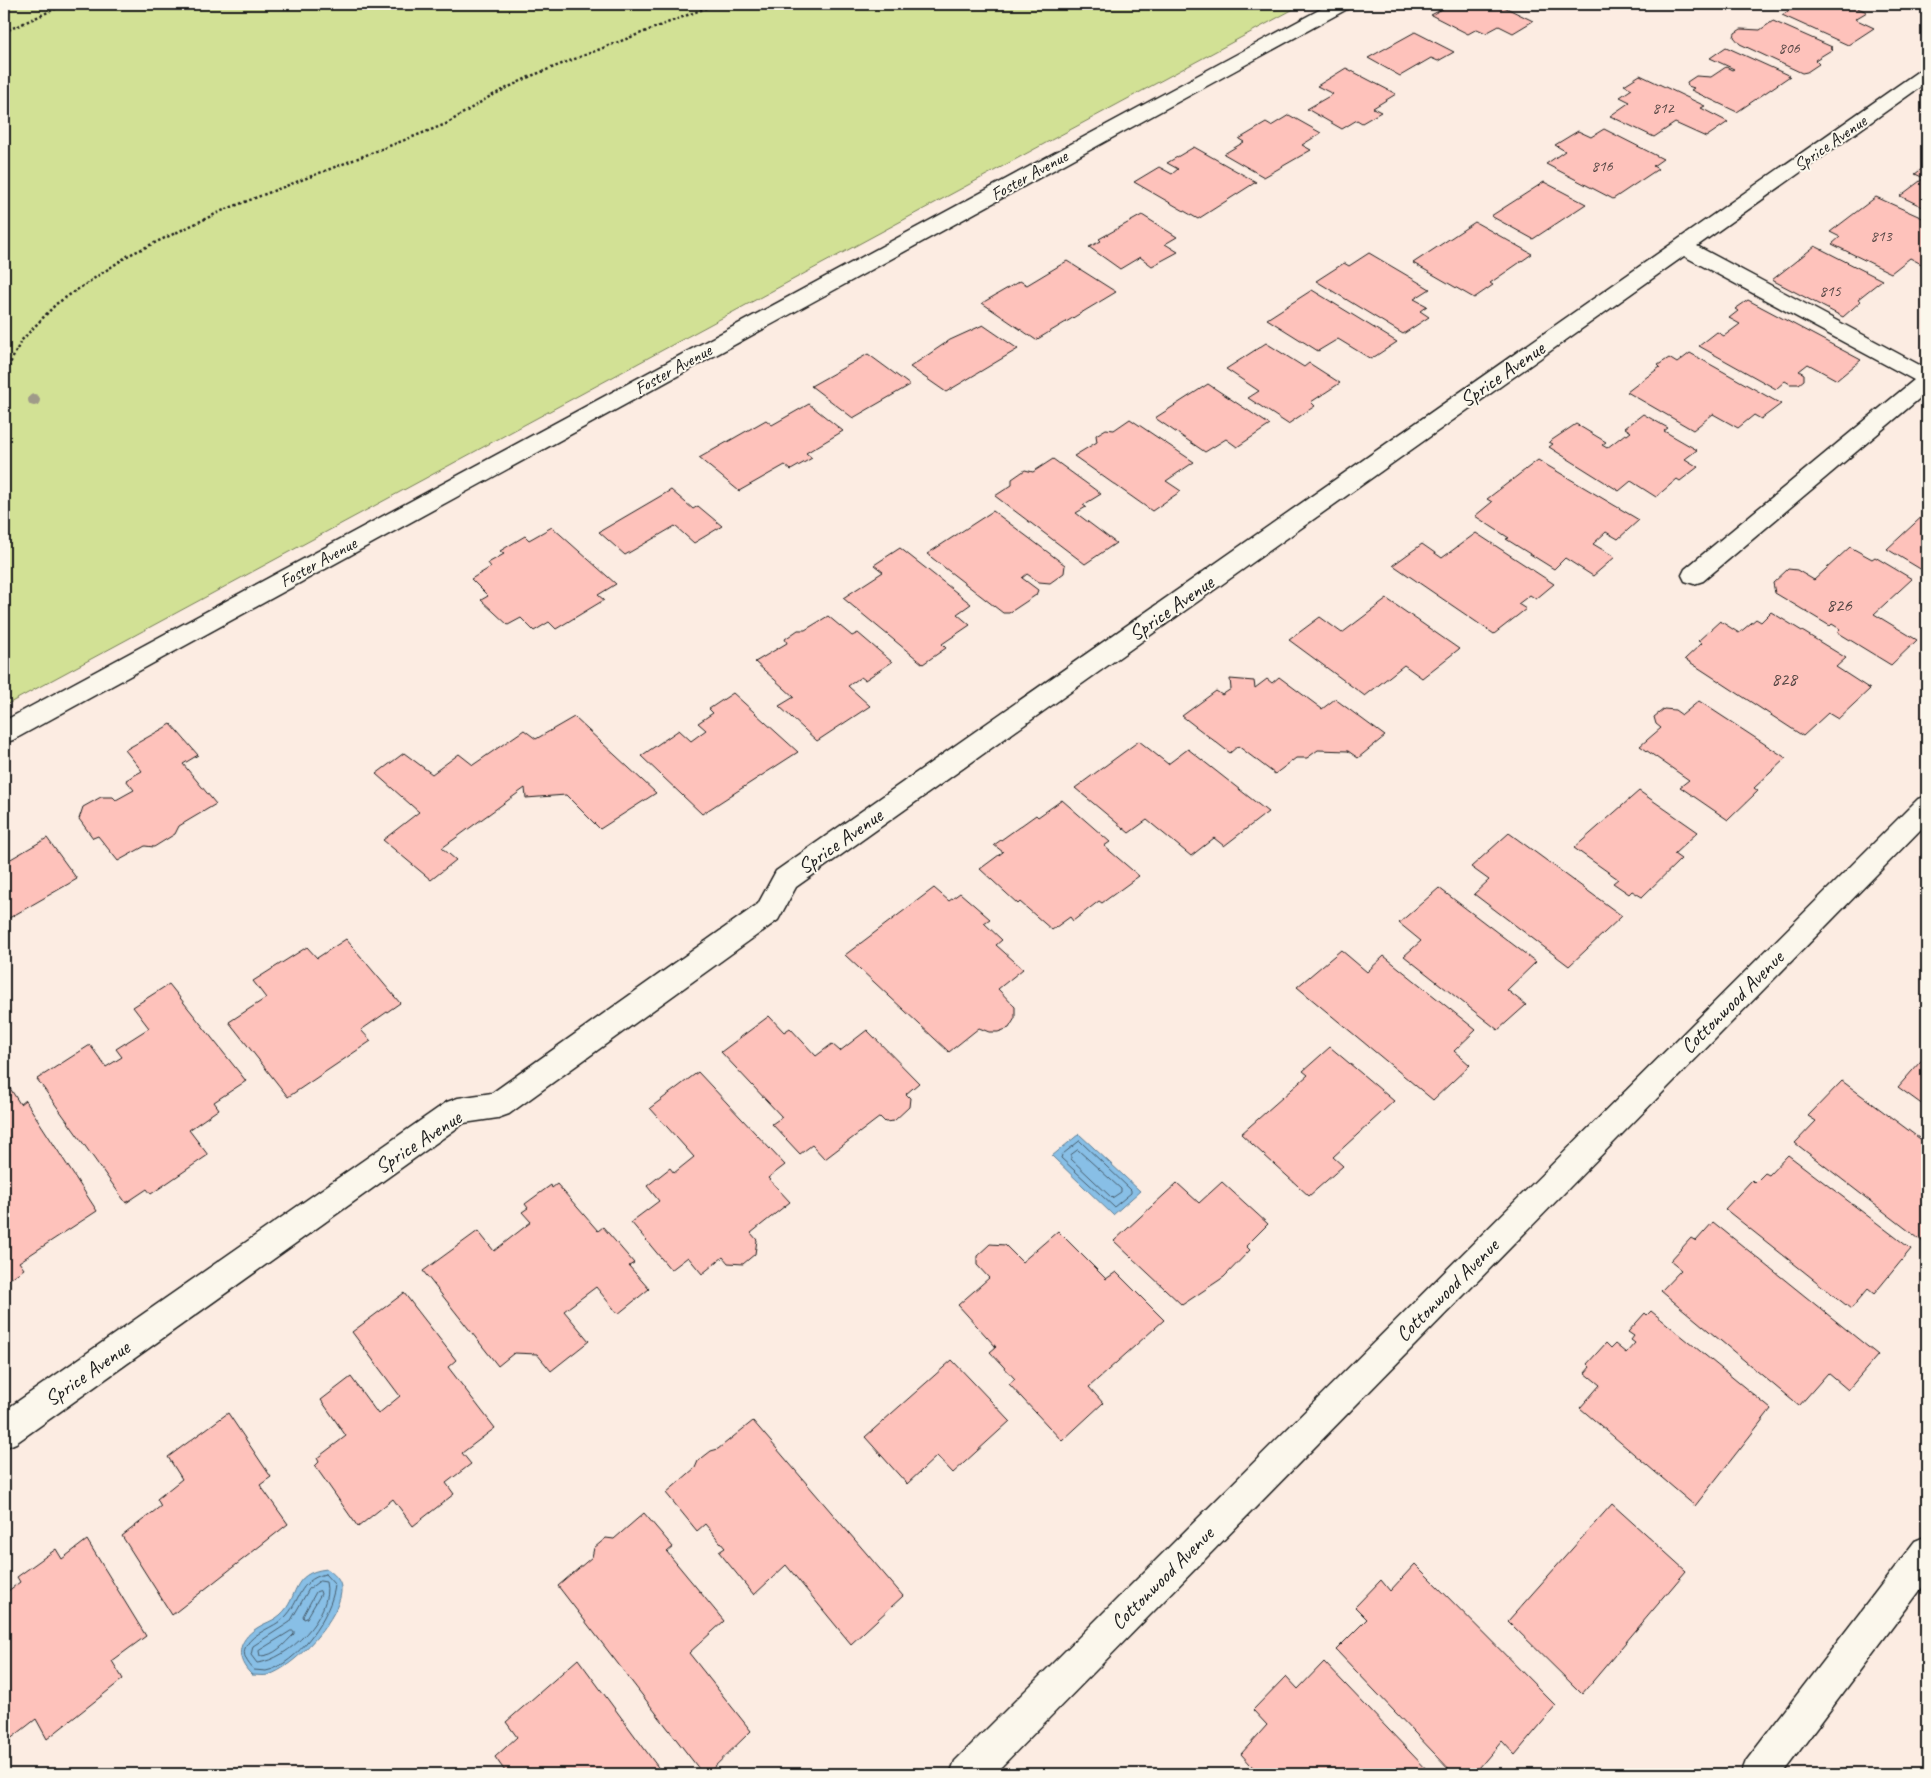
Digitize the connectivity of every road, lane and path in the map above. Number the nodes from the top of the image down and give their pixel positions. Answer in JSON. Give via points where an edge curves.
{"nodes":[{"id":1,"x":66,"y":4,"type":"edge"},
{"id":2,"x":716,"y":4,"type":"edge"},
{"id":3,"x":1343,"y":4,"type":"edge"},
{"id":4,"x":4,"y":32,"type":"edge"},
{"id":5,"x":1927,"y":74,"type":"edge"},
{"id":6,"x":1683,"y":247,"type":"junction"},
{"id":7,"x":4,"y":376,"type":"edge"},
{"id":8,"x":1927,"y":380,"type":"edge"},
{"id":9,"x":1694,"y":575,"type":"dead end"},
{"id":10,"x":4,"y":733,"type":"edge"},
{"id":11,"x":1927,"y":806,"type":"edge"},
{"id":12,"x":4,"y":1431,"type":"edge"},
{"id":13,"x":1927,"y":1553,"type":"edge"},
{"id":14,"x":968,"y":1774,"type":"edge"},
{"id":15,"x":1759,"y":1774,"type":"edge"}],
"edges":[{"from":1,"to":4,"type":"path"},
{"from":2,"to":7,"type":"path","via":[[531,76],[446,124],[224,210],[129,255],[56,304],[21,341]]},
{"from":3,"to":10,"type":"street","name":"Foster Avenue"},
{"from":5,"to":6,"type":"street","name":"Sprice Avenue"},
{"from":6,"to":8,"type":"street"},
{"from":6,"to":12,"type":"street","name":"Sprice Avenue","via":[[786,879],[768,912],[498,1105],[458,1111]]},
{"from":8,"to":9,"type":"street"},
{"from":11,"to":14,"type":"street","name":"Cottonwood Avenue"},
{"from":13,"to":15,"type":"street"}]}
